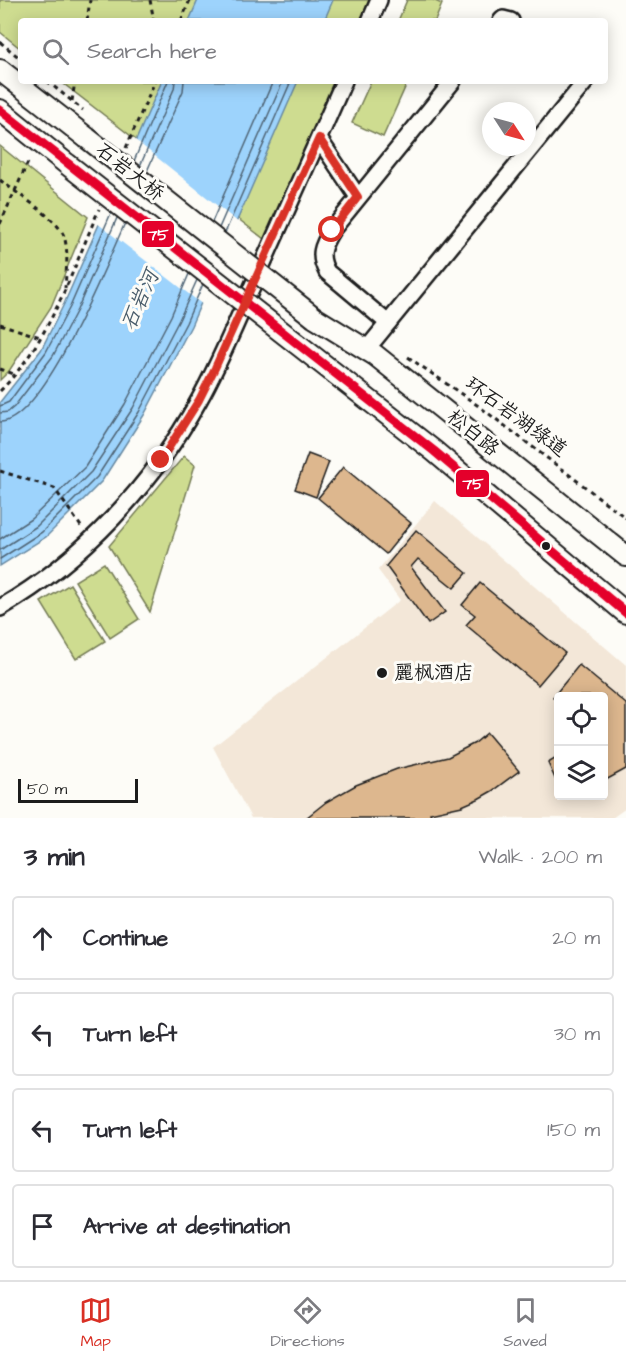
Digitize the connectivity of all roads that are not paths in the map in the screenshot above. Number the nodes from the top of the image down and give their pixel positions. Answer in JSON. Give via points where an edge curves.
{"nodes":[{"id":1,"x":379,"y":0,"type":"edge"},
{"id":2,"x":371,"y":18,"type":"edge"},
{"id":3,"x":0,"y":70,"type":"edge"},
{"id":4,"x":343,"y":84,"type":"edge"},
{"id":5,"x":451,"y":84,"type":"edge"},
{"id":6,"x":584,"y":84,"type":"edge"},
{"id":7,"x":0,"y":110,"type":"edge"},
{"id":8,"x":319,"y":138,"type":"junction"},
{"id":9,"x":358,"y":197,"type":"junction"},
{"id":10,"x":315,"y":318,"type":"joint"},
{"id":11,"x":388,"y":323,"type":"junction"},
{"id":12,"x":296,"y":343,"type":"joint"},
{"id":13,"x":366,"y":350,"type":"junction"},
{"id":14,"x":626,"y":555,"type":"edge"},
{"id":15,"x":0,"y":608,"type":"edge"},
{"id":16,"x":626,"y":613,"type":"edge"}],
"edges":[{"from":1,"to":2,"type":"lane"},
{"from":3,"to":10,"type":"main road","name":"石岩大桥","bridge":true},
{"from":4,"to":8,"type":"lane"},
{"from":5,"to":9,"type":"lane"},
{"from":6,"to":11,"type":"lane"},
{"from":7,"to":12,"type":"main road","name":"石岩大桥","bridge":true},
{"from":8,"to":9,"type":"lane"},
{"from":8,"to":15,"type":"lane","via":[[199,400],[161,460],[90,540]]},
{"from":9,"to":11,"type":"lane","via":[[323,244],[322,262],[327,272]]},
{"from":10,"to":13,"type":"main road","name":"松白路"},
{"from":11,"to":13,"type":"lane"},
{"from":12,"to":16,"type":"main road","name":"松白路"},
{"from":13,"to":14,"type":"main road","name":"松白路"}]}
